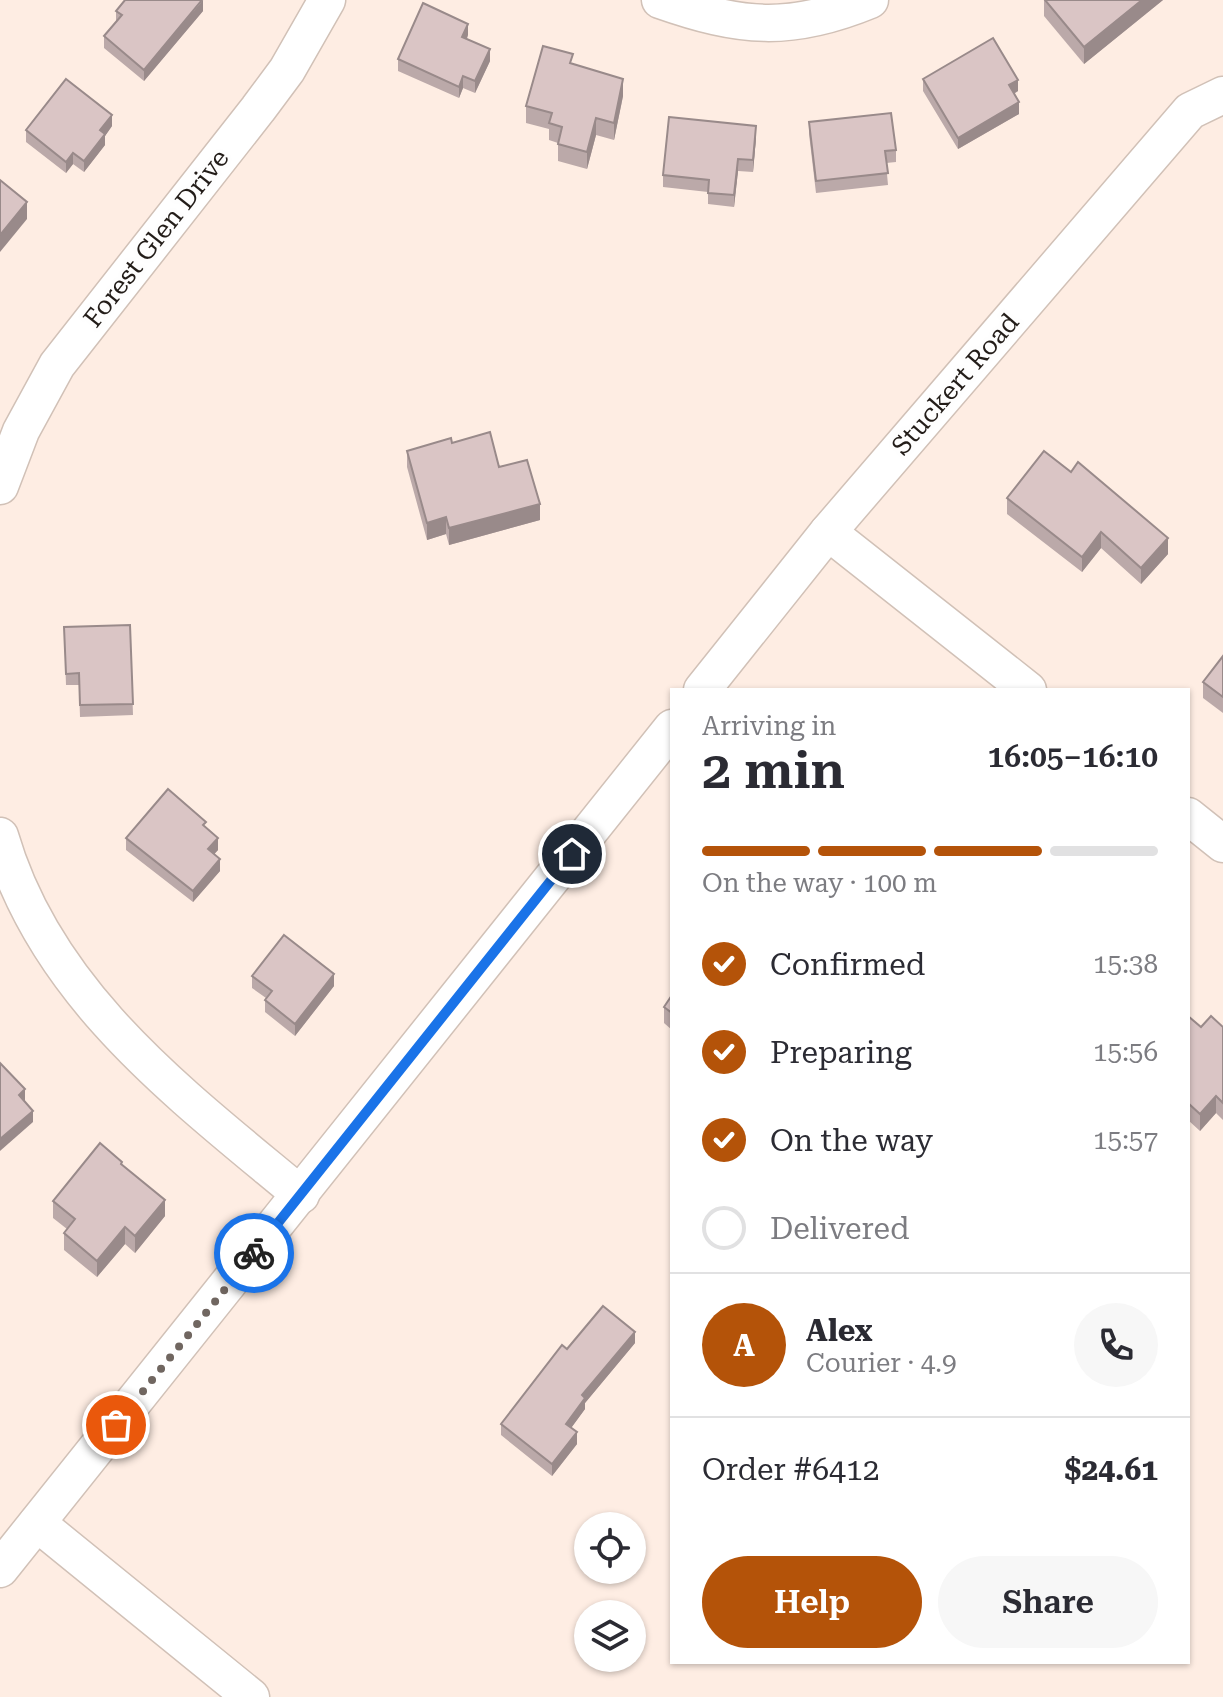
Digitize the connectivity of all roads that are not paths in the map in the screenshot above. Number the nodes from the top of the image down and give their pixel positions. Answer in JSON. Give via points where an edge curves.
{"nodes":[{"id":1,"x":327,"y":0,"type":"edge"},
{"id":2,"x":660,"y":0,"type":"edge"},
{"id":3,"x":870,"y":0,"type":"edge"},
{"id":4,"x":1223,"y":95,"type":"edge"},
{"id":5,"x":0,"y":486,"type":"edge"},
{"id":6,"x":828,"y":532,"type":"junction"},
{"id":7,"x":704,"y":688,"type":"edge"},
{"id":8,"x":1025,"y":688,"type":"edge"},
{"id":9,"x":670,"y":731,"type":"edge"},
{"id":10,"x":1190,"y":818,"type":"edge"},
{"id":11,"x":0,"y":836,"type":"edge"},
{"id":12,"x":1223,"y":844,"type":"edge"},
{"id":13,"x":301,"y":1195,"type":"junction"},
{"id":14,"x":37,"y":1523,"type":"junction"},
{"id":15,"x":0,"y":1569,"type":"edge"},
{"id":16,"x":251,"y":1697,"type":"edge"}],
"edges":[{"from":1,"to":5,"type":"street","name":"Forest Glen Drive","via":[[287,70],[57,365],[21,431]]},
{"from":2,"to":3,"type":"street","via":[[746,24],[795,24]]},
{"from":4,"to":6,"type":"street","name":"Stuckert Road","via":[[1190,111]]},
{"from":6,"to":7,"type":"street","name":"Stuckert Road"},
{"from":6,"to":8,"type":"street"},
{"from":9,"to":13,"type":"street"},
{"from":10,"to":12,"type":"street"},
{"from":11,"to":13,"type":"street","via":[[33,916],[102,1017],[147,1066]]},
{"from":13,"to":14,"type":"street"},
{"from":14,"to":15,"type":"street"},
{"from":14,"to":16,"type":"street"}]}
